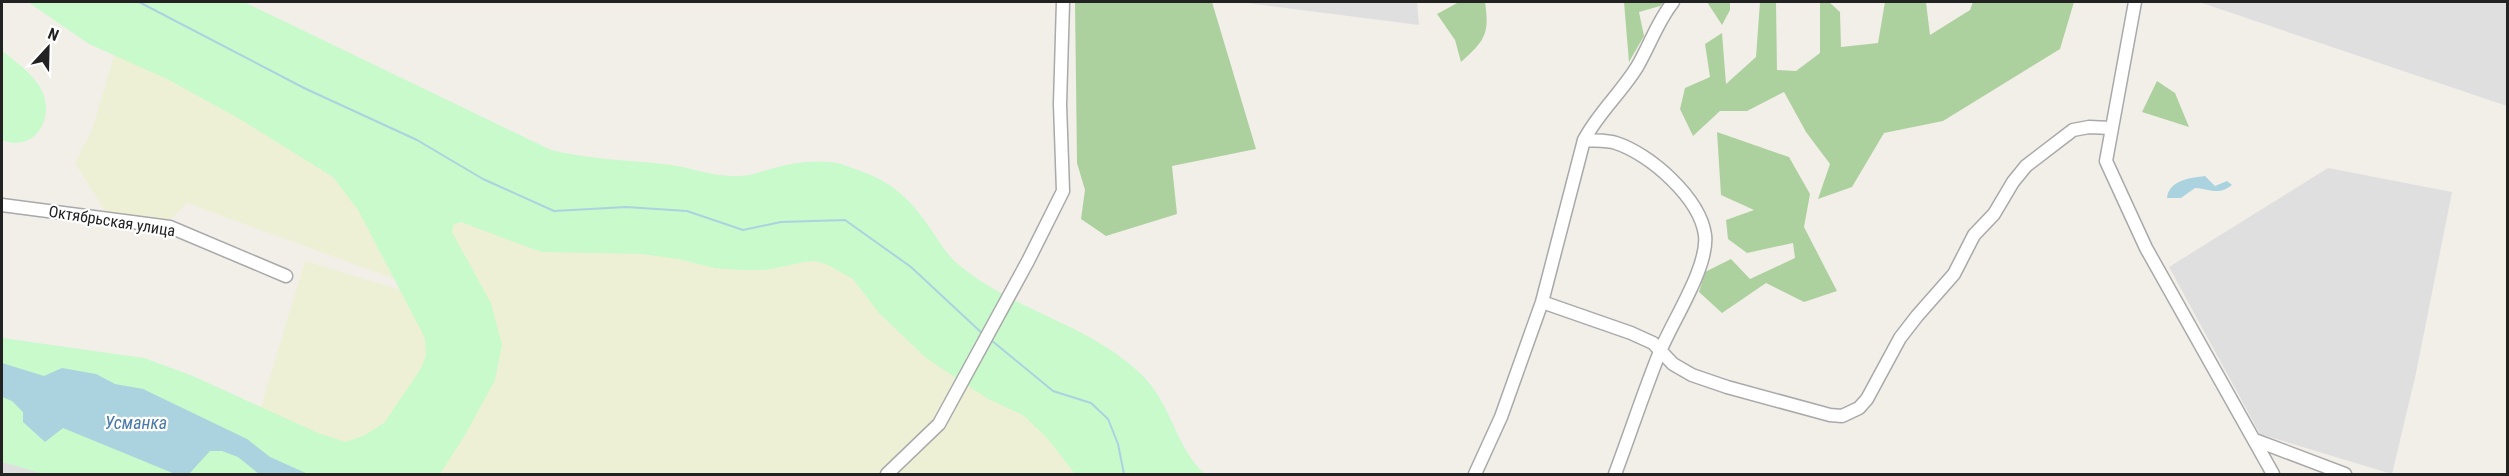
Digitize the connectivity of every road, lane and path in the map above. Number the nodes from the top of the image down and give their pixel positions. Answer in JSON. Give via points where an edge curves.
{"nodes":[{"id":1,"x":1063,"y":2,"type":"edge"},
{"id":2,"x":1674,"y":2,"type":"edge"},
{"id":3,"x":2136,"y":2,"type":"edge"},
{"id":4,"x":2111,"y":128,"type":"junction"},
{"id":5,"x":1584,"y":140,"type":"junction"},
{"id":6,"x":2,"y":205,"type":"edge"},
{"id":7,"x":286,"y":276,"type":"dead end"},
{"id":8,"x":1542,"y":302,"type":"junction"},
{"id":9,"x":1660,"y":352,"type":"junction"},
{"id":10,"x":2255,"y":440,"type":"junction"},
{"id":11,"x":887,"y":474,"type":"edge"},
{"id":12,"x":1475,"y":474,"type":"edge"},
{"id":13,"x":1615,"y":474,"type":"edge"},
{"id":14,"x":2272,"y":474,"type":"edge"},
{"id":15,"x":2345,"y":474,"type":"edge"}],
"edges":[{"from":1,"to":11,"type":"street","via":[[1063,191],[939,424]]},
{"from":2,"to":5,"type":"street","via":[[1660,19],[1636,68]]},
{"from":3,"to":4,"type":"street"},
{"from":4,"to":9,"type":"street","via":[[2073,130],[2026,166],[1994,214],[1974,235],[1954,274],[1900,338],[1859,408],[1842,416],[1830,415],[1727,387],[1692,375]]},
{"from":4,"to":10,"type":"street","via":[[2106,161],[2134,224]]},
{"from":5,"to":8,"type":"street"},
{"from":5,"to":9,"type":"street","via":[[1614,142],[1639,152],[1670,176],[1698,216],[1705,236],[1703,260]]},
{"from":6,"to":7,"type":"street","name":"Октябрьская улица","via":[[170,227]]},
{"from":8,"to":9,"type":"street","via":[[1631,333],[1653,343]]},
{"from":8,"to":12,"type":"street","via":[[1501,417]]},
{"from":9,"to":13,"type":"street"},
{"from":10,"to":14,"type":"street"},
{"from":10,"to":15,"type":"street"}]}
